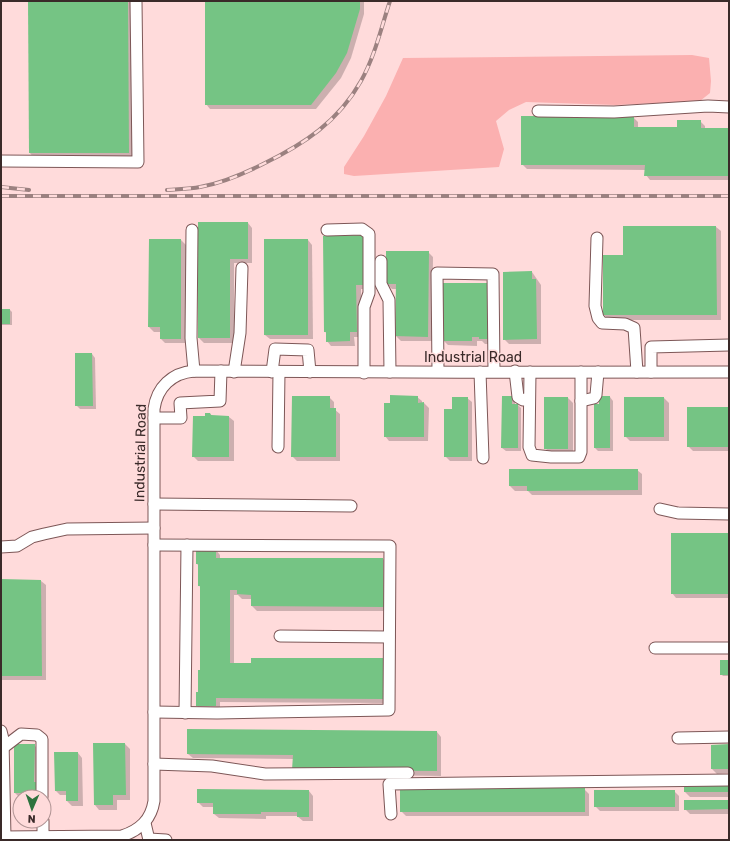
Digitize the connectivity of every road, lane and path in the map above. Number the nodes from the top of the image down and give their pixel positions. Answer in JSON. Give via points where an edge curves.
{"nodes":[{"id":1,"x":136,"y":1,"type":"edge"},
{"id":2,"x":729,"y":107,"type":"edge"},
{"id":3,"x":538,"y":111,"type":"dead end"},
{"id":4,"x":1,"y":161,"type":"edge"},
{"id":5,"x":192,"y":230,"type":"dead end"},
{"id":6,"x":327,"y":230,"type":"dead end"},
{"id":7,"x":597,"y":238,"type":"dead end"},
{"id":8,"x":381,"y":261,"type":"dead end"},
{"id":9,"x":242,"y":268,"type":"dead end"},
{"id":10,"x":729,"y":345,"type":"edge"},
{"id":11,"x":194,"y":371,"type":"junction"},
{"id":12,"x":221,"y":371,"type":"junction"},
{"id":13,"x":438,"y":371,"type":"junction"},
{"id":14,"x":234,"y":372,"type":"junction"},
{"id":15,"x":276,"y":372,"type":"junction"},
{"id":16,"x":310,"y":372,"type":"junction"},
{"id":17,"x":390,"y":372,"type":"junction"},
{"id":18,"x":480,"y":372,"type":"junction"},
{"id":19,"x":494,"y":372,"type":"junction"},
{"id":20,"x":515,"y":372,"type":"junction"},
{"id":21,"x":530,"y":372,"type":"junction"},
{"id":22,"x":581,"y":372,"type":"junction"},
{"id":23,"x":598,"y":372,"type":"junction"},
{"id":24,"x":637,"y":372,"type":"junction"},
{"id":25,"x":651,"y":372,"type":"junction"},
{"id":26,"x":729,"y":372,"type":"edge"},
{"id":27,"x":364,"y":373,"type":"junction"},
{"id":28,"x":530,"y":398,"type":"junction"},
{"id":29,"x":581,"y":401,"type":"junction"},
{"id":30,"x":154,"y":418,"type":"junction"},
{"id":31,"x":278,"y":447,"type":"dead end"},
{"id":32,"x":483,"y":458,"type":"dead end"},
{"id":33,"x":154,"y":504,"type":"junction"},
{"id":34,"x":351,"y":506,"type":"dead end"},
{"id":35,"x":660,"y":509,"type":"dead end"},
{"id":36,"x":729,"y":514,"type":"edge"},
{"id":37,"x":154,"y":528,"type":"junction"},
{"id":38,"x":154,"y":545,"type":"junction"},
{"id":39,"x":188,"y":545,"type":"junction"},
{"id":40,"x":1,"y":547,"type":"edge"},
{"id":41,"x":280,"y":636,"type":"dead end"},
{"id":42,"x":389,"y":637,"type":"junction"},
{"id":43,"x":655,"y":648,"type":"dead end"},
{"id":44,"x":729,"y":648,"type":"edge"},
{"id":45,"x":154,"y":712,"type":"junction"},
{"id":46,"x":185,"y":713,"type":"junction"},
{"id":47,"x":1,"y":731,"type":"edge"},
{"id":48,"x":729,"y":737,"type":"edge"},
{"id":49,"x":678,"y":738,"type":"dead end"},
{"id":50,"x":4,"y":746,"type":"junction"},
{"id":51,"x":154,"y":764,"type":"junction"},
{"id":52,"x":408,"y":774,"type":"dead end"},
{"id":53,"x":729,"y":780,"type":"edge"},
{"id":54,"x":42,"y":789,"type":"edge"},
{"id":55,"x":391,"y":814,"type":"dead end"},
{"id":56,"x":145,"y":823,"type":"junction"},
{"id":57,"x":43,"y":829,"type":"edge"},
{"id":58,"x":43,"y":836,"type":"junction"},
{"id":59,"x":2,"y":838,"type":"edge"},
{"id":60,"x":82,"y":838,"type":"edge"},
{"id":61,"x":149,"y":840,"type":"edge"},
{"id":62,"x":166,"y":840,"type":"edge"}],
"edges":[{"from":1,"to":4,"type":"street","via":[[138,162]]},
{"from":2,"to":3,"type":"street","via":[[614,112]]},
{"from":5,"to":11,"type":"street","via":[[191,338]]},
{"from":6,"to":27,"type":"street","via":[[362,229],[369,234],[369,293],[364,307]]},
{"from":7,"to":24,"type":"street","via":[[595,306],[598,318],[602,323],[625,324],[634,328]]},
{"from":8,"to":17,"type":"street","via":[[381,284],[389,300]]},
{"from":9,"to":14,"type":"street","via":[[240,333]]},
{"from":10,"to":25,"type":"street","via":[[651,347]]},
{"from":11,"to":12,"type":"street","name":"Industrial Road"},
{"from":11,"to":30,"type":"street","name":"Industrial Road","via":[[172,377],[165,383],[155,401]]},
{"from":12,"to":14,"type":"street","name":"Industrial Road"},
{"from":12,"to":30,"type":"street","via":[[220,401],[180,403],[181,418]]},
{"from":13,"to":17,"type":"street","name":"Industrial Road"},
{"from":13,"to":18,"type":"street","name":"Industrial Road"},
{"from":13,"to":19,"type":"street","via":[[437,273],[493,274]]},
{"from":14,"to":15,"type":"street","name":"Industrial Road"},
{"from":15,"to":16,"type":"street","name":"Industrial Road"},
{"from":15,"to":16,"type":"street","via":[[275,349],[308,350]]},
{"from":15,"to":31,"type":"street"},
{"from":16,"to":27,"type":"street","name":"Industrial Road"},
{"from":17,"to":27,"type":"street","name":"Industrial Road"},
{"from":18,"to":19,"type":"street","name":"Industrial Road"},
{"from":18,"to":32,"type":"street"},
{"from":19,"to":20,"type":"street","name":"Industrial Road"},
{"from":20,"to":21,"type":"street","name":"Industrial Road"},
{"from":20,"to":28,"type":"street","via":[[518,397],[523,400]]},
{"from":21,"to":22,"type":"street","name":"Industrial Road"},
{"from":21,"to":28,"type":"street"},
{"from":22,"to":23,"type":"street","name":"Industrial Road"},
{"from":22,"to":29,"type":"street"},
{"from":23,"to":24,"type":"street","name":"Industrial Road"},
{"from":23,"to":29,"type":"street","via":[[594,398]]},
{"from":24,"to":25,"type":"street","name":"Industrial Road"},
{"from":25,"to":26,"type":"street","name":"Industrial Road"},
{"from":28,"to":29,"type":"street","via":[[529,447],[532,455],[551,457],[579,457]]},
{"from":30,"to":33,"type":"street","name":"Industrial Road"},
{"from":33,"to":34,"type":"street"},
{"from":33,"to":37,"type":"street","name":"Industrial Road"},
{"from":35,"to":36,"type":"street","via":[[678,513]]},
{"from":37,"to":38,"type":"street","name":"Industrial Road"},
{"from":37,"to":40,"type":"street","via":[[67,529],[38,535],[17,546]]},
{"from":38,"to":39,"type":"street"},
{"from":38,"to":45,"type":"street","name":"Industrial Road"},
{"from":39,"to":42,"type":"street","via":[[390,546]]},
{"from":39,"to":46,"type":"street"},
{"from":41,"to":42,"type":"street"},
{"from":42,"to":46,"type":"street","via":[[389,710]]},
{"from":43,"to":44,"type":"street"},
{"from":45,"to":46,"type":"street"},
{"from":45,"to":51,"type":"street","name":"Industrial Road"},
{"from":47,"to":50,"type":"street"},
{"from":48,"to":49,"type":"street"},
{"from":50,"to":54,"type":"street","via":[[21,734],[37,735],[42,739]]},
{"from":50,"to":59,"type":"street"},
{"from":51,"to":52,"type":"street","via":[[212,766],[265,774]]},
{"from":51,"to":56,"type":"street","name":"Industrial Road","via":[[154,801]]},
{"from":53,"to":55,"type":"street","via":[[389,784]]},
{"from":56,"to":60,"type":"street","via":[[135,831],[122,836]]},
{"from":56,"to":61,"type":"street"},
{"from":57,"to":58,"type":"street"},
{"from":58,"to":59,"type":"street"},
{"from":58,"to":60,"type":"street"},
{"from":61,"to":62,"type":"street"}]}
